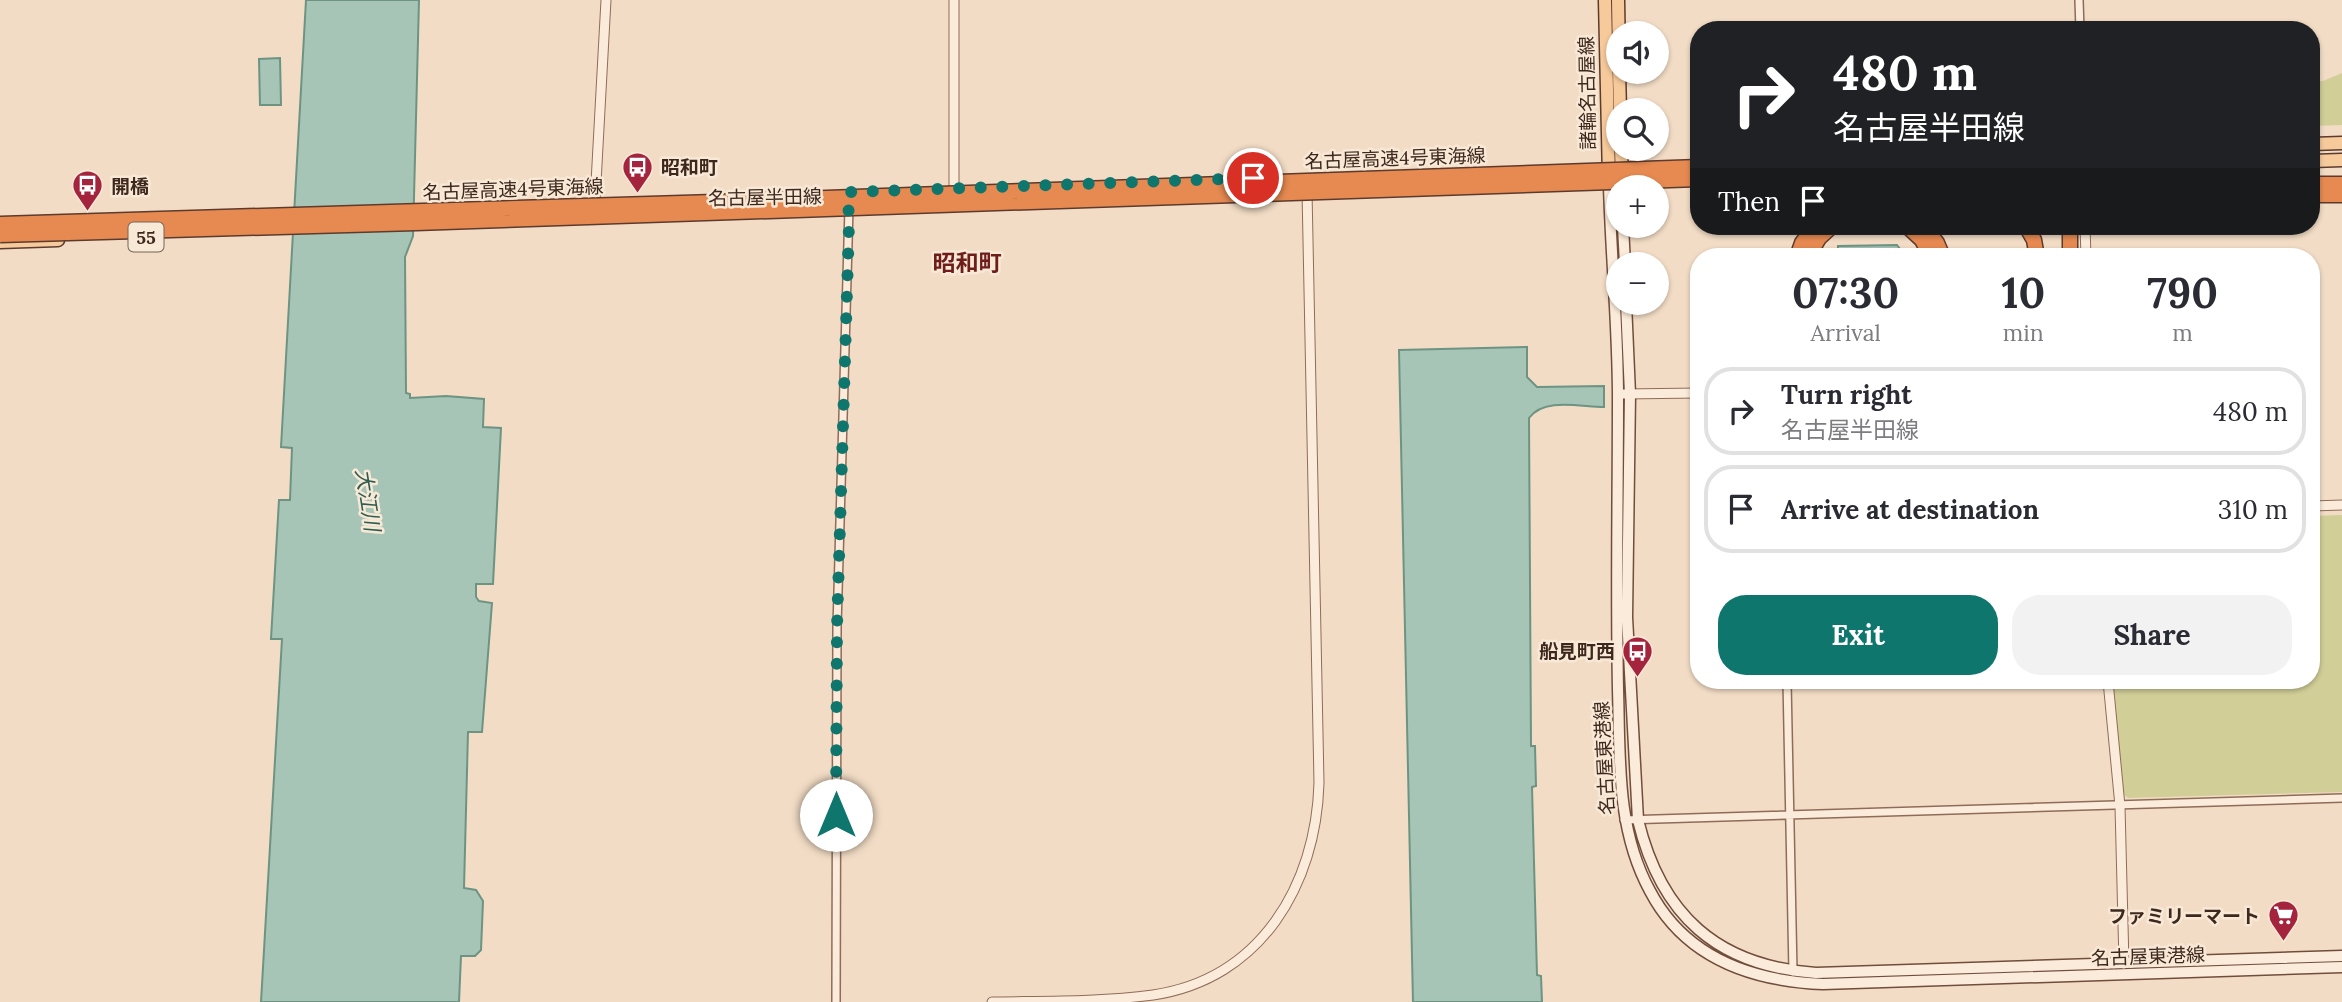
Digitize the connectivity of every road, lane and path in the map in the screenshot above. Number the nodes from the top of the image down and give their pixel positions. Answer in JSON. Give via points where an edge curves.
{"nodes":[{"id":1,"x":606,"y":0,"type":"edge"},
{"id":2,"x":954,"y":0,"type":"edge"},
{"id":3,"x":1605,"y":0,"type":"edge"},
{"id":4,"x":1618,"y":0,"type":"edge"},
{"id":5,"x":2079,"y":0,"type":"edge"},
{"id":6,"x":1618,"y":21,"type":"edge"},
{"id":7,"x":2080,"y":21,"type":"edge"},
{"id":8,"x":2342,"y":143,"type":"edge"},
{"id":9,"x":2320,"y":144,"type":"edge"},
{"id":10,"x":2342,"y":160,"type":"edge"},
{"id":11,"x":1614,"y":161,"type":"edge"},
{"id":12,"x":2320,"y":161,"type":"edge"},
{"id":13,"x":1690,"y":164,"type":"edge"},
{"id":14,"x":1611,"y":168,"type":"junction"},
{"id":15,"x":1614,"y":175,"type":"edge"},
{"id":16,"x":1307,"y":177,"type":"junction"},
{"id":17,"x":1690,"y":181,"type":"edge"},
{"id":18,"x":1690,"y":182,"type":"edge"},
{"id":19,"x":1669,"y":183,"type":"edge"},
{"id":20,"x":2320,"y":184,"type":"edge"},
{"id":21,"x":2342,"y":184,"type":"edge"},
{"id":22,"x":1606,"y":186,"type":"edge"},
{"id":23,"x":954,"y":188,"type":"junction"},
{"id":24,"x":848,"y":192,"type":"junction"},
{"id":25,"x":2320,"y":195,"type":"edge"},
{"id":26,"x":2342,"y":195,"type":"edge"},
{"id":27,"x":1307,"y":198,"type":"junction"},
{"id":28,"x":594,"y":201,"type":"junction"},
{"id":29,"x":849,"y":214,"type":"junction"},
{"id":30,"x":0,"y":222,"type":"edge"},
{"id":31,"x":0,"y":235,"type":"edge"},
{"id":32,"x":1620,"y":238,"type":"edge"},
{"id":33,"x":0,"y":242,"type":"edge"},
{"id":34,"x":1626,"y":315,"type":"edge"},
{"id":35,"x":1690,"y":393,"type":"edge"},
{"id":36,"x":1624,"y":394,"type":"junction"},
{"id":37,"x":2342,"y":505,"type":"edge"},
{"id":38,"x":2320,"y":506,"type":"edge"},
{"id":39,"x":1787,"y":689,"type":"edge"},
{"id":40,"x":2109,"y":689,"type":"edge"},
{"id":41,"x":2342,"y":798,"type":"edge"},
{"id":42,"x":2120,"y":806,"type":"junction"},
{"id":43,"x":1791,"y":815,"type":"junction"},
{"id":44,"x":1624,"y":820,"type":"junction"},
{"id":45,"x":1638,"y":820,"type":"junction"},
{"id":46,"x":2342,"y":956,"type":"edge"},
{"id":47,"x":2124,"y":964,"type":"junction"},
{"id":48,"x":2342,"y":967,"type":"edge"},
{"id":49,"x":1793,"y":972,"type":"junction"},
{"id":50,"x":836,"y":1002,"type":"edge"},
{"id":51,"x":992,"y":1002,"type":"edge"}],
"edges":[{"from":1,"to":28,"type":"street"},
{"from":2,"to":23,"type":"street"},
{"from":3,"to":14,"type":"main road","name":"諸輪名古屋線"},
{"from":4,"to":6,"type":"main road","name":"諸輪名古屋線"},
{"from":5,"to":7,"type":"street"},
{"from":8,"to":9,"type":"main road"},
{"from":10,"to":12,"type":"main road"},
{"from":11,"to":14,"type":"main road","name":"諸輪名古屋線"},
{"from":13,"to":14,"type":"highway","name":"名古屋高速4号東海線","bridge":true},
{"from":14,"to":15,"type":"main road","name":"諸輪名古屋線"},
{"from":14,"to":16,"type":"main road","name":"名古屋半田線","number":"55"},
{"from":14,"to":30,"type":"highway","name":"名古屋高速4号東海線","bridge":true,"via":[[715,202]]},
{"from":16,"to":23,"type":"main road","name":"名古屋半田線","number":"55"},
{"from":16,"to":27,"type":"street"},
{"from":17,"to":31,"type":"highway","name":"名古屋高速4号東海線","bridge":true},
{"from":18,"to":19,"type":"main road","name":"名古屋半田線","number":"55"},
{"from":20,"to":21,"type":"highway"},
{"from":22,"to":27,"type":"main road","name":"名古屋半田線","number":"55"},
{"from":23,"to":24,"type":"main road","name":"名古屋半田線","number":"55"},
{"from":24,"to":28,"type":"main road","name":"名古屋半田線","number":"55"},
{"from":24,"to":29,"type":"street"},
{"from":25,"to":26,"type":"highway"},
{"from":27,"to":29,"type":"main road","name":"名古屋半田線","number":"55"},
{"from":27,"to":51,"type":"street","via":[[1319,783],[1315,831],[1302,877],[1267,932],[1236,960],[1198,982],[1128,998]]},
{"from":28,"to":30,"type":"main road","name":"名古屋半田線","number":"55","bridge":true},
{"from":29,"to":33,"type":"main road","name":"名古屋半田線","number":"55","bridge":true},
{"from":29,"to":50,"type":"street","via":[[837,627]]},
{"from":32,"to":36,"type":"main road","name":"名古屋東港線"},
{"from":34,"to":36,"type":"main road","name":"名古屋東港線"},
{"from":35,"to":36,"type":"street"},
{"from":36,"to":44,"type":"main road","name":"名古屋東港線","via":[[1616,618]]},
{"from":36,"to":45,"type":"main road","name":"名古屋東港線","via":[[1627,617]]},
{"from":37,"to":38,"type":"street"},
{"from":39,"to":43,"type":"street"},
{"from":40,"to":42,"type":"street"},
{"from":41,"to":42,"type":"street"},
{"from":42,"to":43,"type":"street"},
{"from":42,"to":47,"type":"street"},
{"from":43,"to":45,"type":"street"},
{"from":43,"to":49,"type":"street"},
{"from":44,"to":45,"type":"street"},
{"from":44,"to":48,"type":"main road","name":"名古屋東港線","via":[[1650,891],[1672,923],[1723,962],[1766,978],[1823,984]]},
{"from":45,"to":49,"type":"main road","name":"名古屋東港線","via":[[1657,877],[1696,927],[1736,956]]},
{"from":46,"to":47,"type":"main road","name":"名古屋東港線"},
{"from":47,"to":49,"type":"main road","name":"名古屋東港線"}]}
